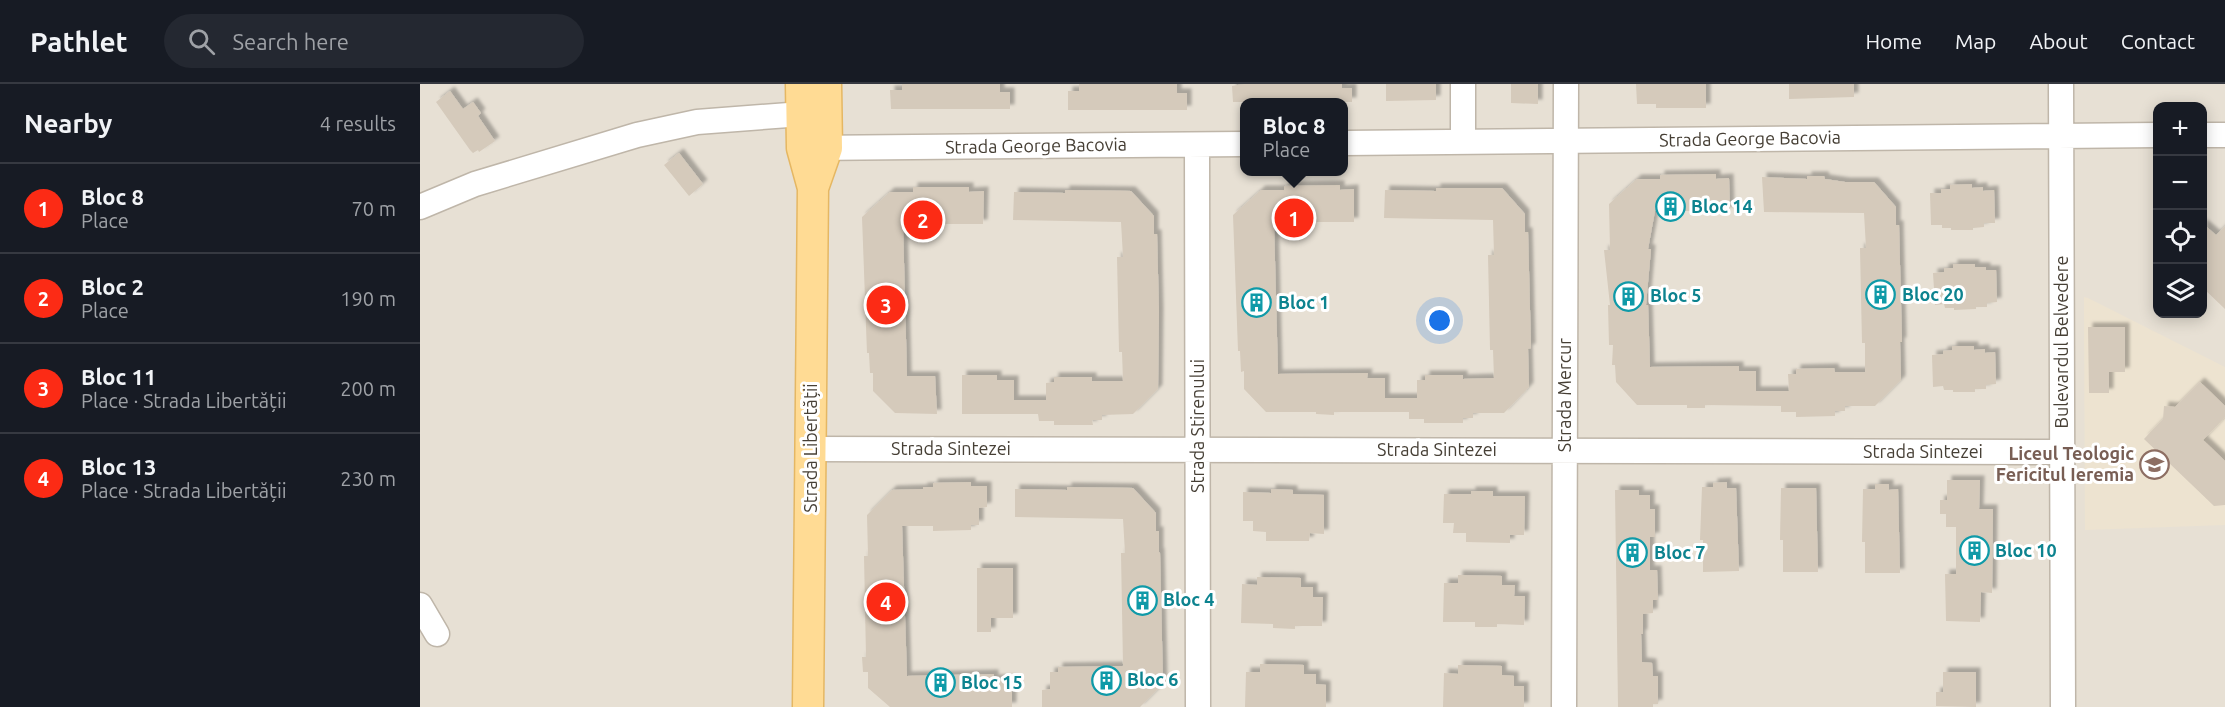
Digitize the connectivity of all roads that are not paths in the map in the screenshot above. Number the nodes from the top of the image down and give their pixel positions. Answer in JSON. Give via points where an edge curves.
{"nodes":[{"id":1,"x":801,"y":84,"type":"edge"},
{"id":2,"x":826,"y":84,"type":"edge"},
{"id":3,"x":1463,"y":84,"type":"edge"},
{"id":4,"x":1566,"y":84,"type":"edge"},
{"id":5,"x":2061,"y":84,"type":"edge"},
{"id":6,"x":802,"y":114,"type":"junction"},
{"id":7,"x":2153,"y":135,"type":"edge"},
{"id":8,"x":2207,"y":135,"type":"edge"},
{"id":9,"x":2225,"y":135,"type":"edge"},
{"id":10,"x":2061,"y":136,"type":"junction"},
{"id":11,"x":1566,"y":141,"type":"junction"},
{"id":12,"x":1463,"y":142,"type":"junction"},
{"id":13,"x":1348,"y":143,"type":"edge"},
{"id":14,"x":1240,"y":144,"type":"edge"},
{"id":15,"x":1197,"y":145,"type":"junction"},
{"id":16,"x":814,"y":148,"type":"junction"},
{"id":17,"x":420,"y":207,"type":"edge"},
{"id":18,"x":811,"y":449,"type":"junction"},
{"id":19,"x":1198,"y":450,"type":"junction"},
{"id":20,"x":1564,"y":451,"type":"junction"},
{"id":21,"x":2062,"y":452,"type":"junction"},
{"id":22,"x":420,"y":605,"type":"edge"},
{"id":23,"x":437,"y":634,"type":"dead end"},
{"id":24,"x":808,"y":707,"type":"edge"},
{"id":25,"x":1198,"y":707,"type":"edge"},
{"id":26,"x":1564,"y":707,"type":"edge"},
{"id":27,"x":2063,"y":707,"type":"edge"}],
"edges":[{"from":1,"to":6,"type":"main road","name":"Strada Libertății"},
{"from":2,"to":16,"type":"main road","name":"Strada Libertății"},
{"from":3,"to":12,"type":"street"},
{"from":4,"to":11,"type":"street","name":"Strada Mercur"},
{"from":5,"to":10,"type":"street","name":"Bulevardul Belvedere"},
{"from":6,"to":16,"type":"main road","name":"Strada Libertății"},
{"from":6,"to":17,"type":"street","via":[[697,122],[637,135],[475,184]]},
{"from":7,"to":10,"type":"street","name":"Strada George Bacovia"},
{"from":8,"to":9,"type":"street"},
{"from":10,"to":11,"type":"street","name":"Strada George Bacovia"},
{"from":10,"to":21,"type":"street","name":"Bulevardul Belvedere"},
{"from":11,"to":12,"type":"street","name":"Strada George Bacovia"},
{"from":11,"to":20,"type":"street","name":"Strada Mercur"},
{"from":12,"to":13,"type":"street","name":"Strada George Bacovia"},
{"from":14,"to":15,"type":"street","name":"Strada George Bacovia"},
{"from":15,"to":16,"type":"street","name":"Strada George Bacovia"},
{"from":15,"to":19,"type":"street","name":"Strada Stirenului"},
{"from":16,"to":18,"type":"main road","name":"Strada Libertății"},
{"from":18,"to":19,"type":"street","name":"Strada Sintezei"},
{"from":18,"to":24,"type":"main road","name":"Strada Libertății"},
{"from":19,"to":20,"type":"street","name":"Strada Sintezei"},
{"from":19,"to":25,"type":"street","name":"Strada Stirenului"},
{"from":20,"to":21,"type":"street","name":"Strada Sintezei"},
{"from":20,"to":26,"type":"street","name":"Strada Mercur"},
{"from":21,"to":27,"type":"street","name":"Bulevardul Belvedere"},
{"from":22,"to":23,"type":"street"}]}
